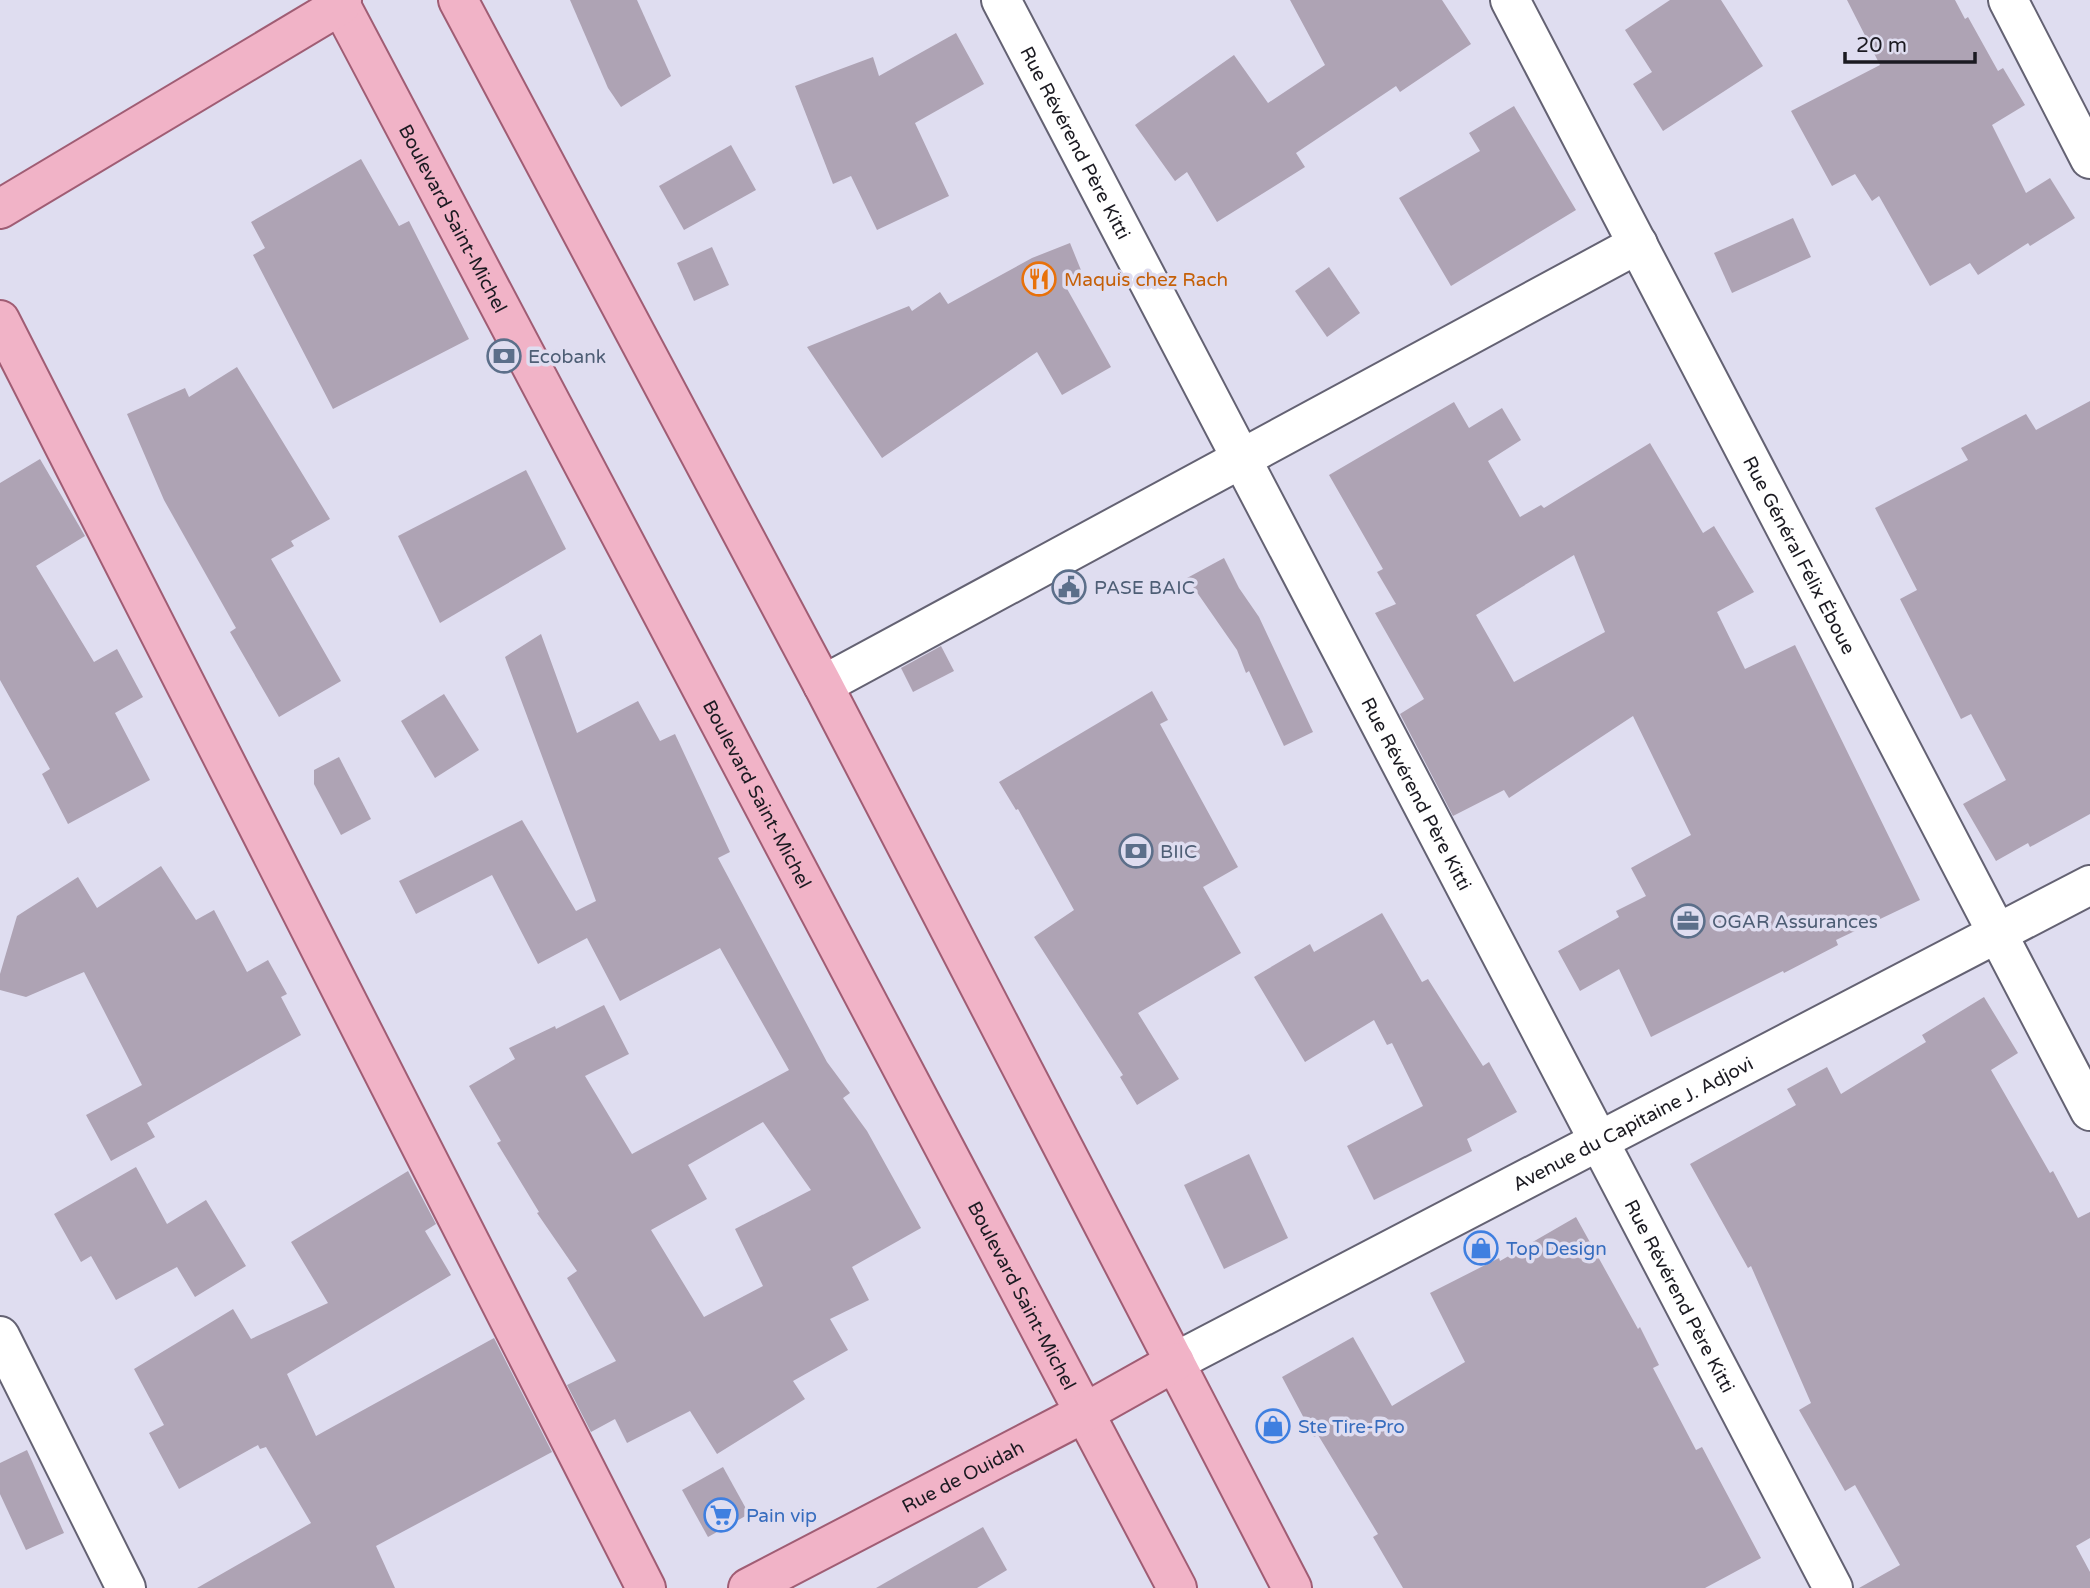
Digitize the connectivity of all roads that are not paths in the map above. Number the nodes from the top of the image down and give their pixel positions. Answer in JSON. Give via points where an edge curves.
{"nodes":[{"id":1,"x":458,"y":0,"type":"edge"},
{"id":2,"x":1001,"y":0,"type":"edge"},
{"id":3,"x":1510,"y":0,"type":"edge"},
{"id":4,"x":2008,"y":0,"type":"edge"},
{"id":5,"x":340,"y":2,"type":"edge"},
{"id":6,"x":2090,"y":159,"type":"edge"},
{"id":7,"x":0,"y":209,"type":"edge"},
{"id":8,"x":1638,"y":244,"type":"junction"},
{"id":9,"x":0,"y":320,"type":"edge"},
{"id":10,"x":1241,"y":459,"type":"junction"},
{"id":11,"x":823,"y":685,"type":"junction"},
{"id":12,"x":2090,"y":885,"type":"edge"},
{"id":13,"x":1998,"y":933,"type":"junction"},
{"id":14,"x":2090,"y":1111,"type":"edge"},
{"id":15,"x":1598,"y":1141,"type":"junction"},
{"id":16,"x":0,"y":1336,"type":"edge"},
{"id":17,"x":1175,"y":1362,"type":"junction"},
{"id":18,"x":1086,"y":1412,"type":"junction"},
{"id":19,"x":126,"y":1588,"type":"edge"},
{"id":20,"x":646,"y":1588,"type":"edge"},
{"id":21,"x":748,"y":1588,"type":"edge"},
{"id":22,"x":1177,"y":1588,"type":"edge"},
{"id":23,"x":1292,"y":1588,"type":"edge"},
{"id":24,"x":1833,"y":1588,"type":"edge"}],
"edges":[{"from":1,"to":11,"type":"main road"},
{"from":2,"to":10,"type":"street","name":"Rue Révérend Père Kitti"},
{"from":3,"to":8,"type":"street","name":"Rue Général Félix Éboue"},
{"from":4,"to":6,"type":"street"},
{"from":5,"to":7,"type":"main road"},
{"from":5,"to":18,"type":"main road","name":"Boulevard Saint-Michel"},
{"from":8,"to":10,"type":"street"},
{"from":8,"to":13,"type":"street","name":"Rue Général Félix Éboue"},
{"from":9,"to":20,"type":"main road"},
{"from":10,"to":11,"type":"street"},
{"from":10,"to":15,"type":"street","name":"Rue Révérend Père Kitti"},
{"from":11,"to":17,"type":"main road"},
{"from":12,"to":13,"type":"street","name":"Avenue du Capitaine J. Adjovi"},
{"from":13,"to":14,"type":"street","name":"Rue Général Félix Éboue"},
{"from":13,"to":15,"type":"street","name":"Avenue du Capitaine J. Adjovi"},
{"from":15,"to":17,"type":"street","name":"Avenue du Capitaine J. Adjovi"},
{"from":15,"to":24,"type":"street","name":"Rue Révérend Père Kitti"},
{"from":16,"to":19,"type":"street"},
{"from":17,"to":18,"type":"main road","name":"Rue de Ouidah"},
{"from":17,"to":23,"type":"main road"},
{"from":18,"to":21,"type":"main road","name":"Rue de Ouidah"},
{"from":18,"to":22,"type":"main road","name":"Boulevard Saint-Michel"}]}
